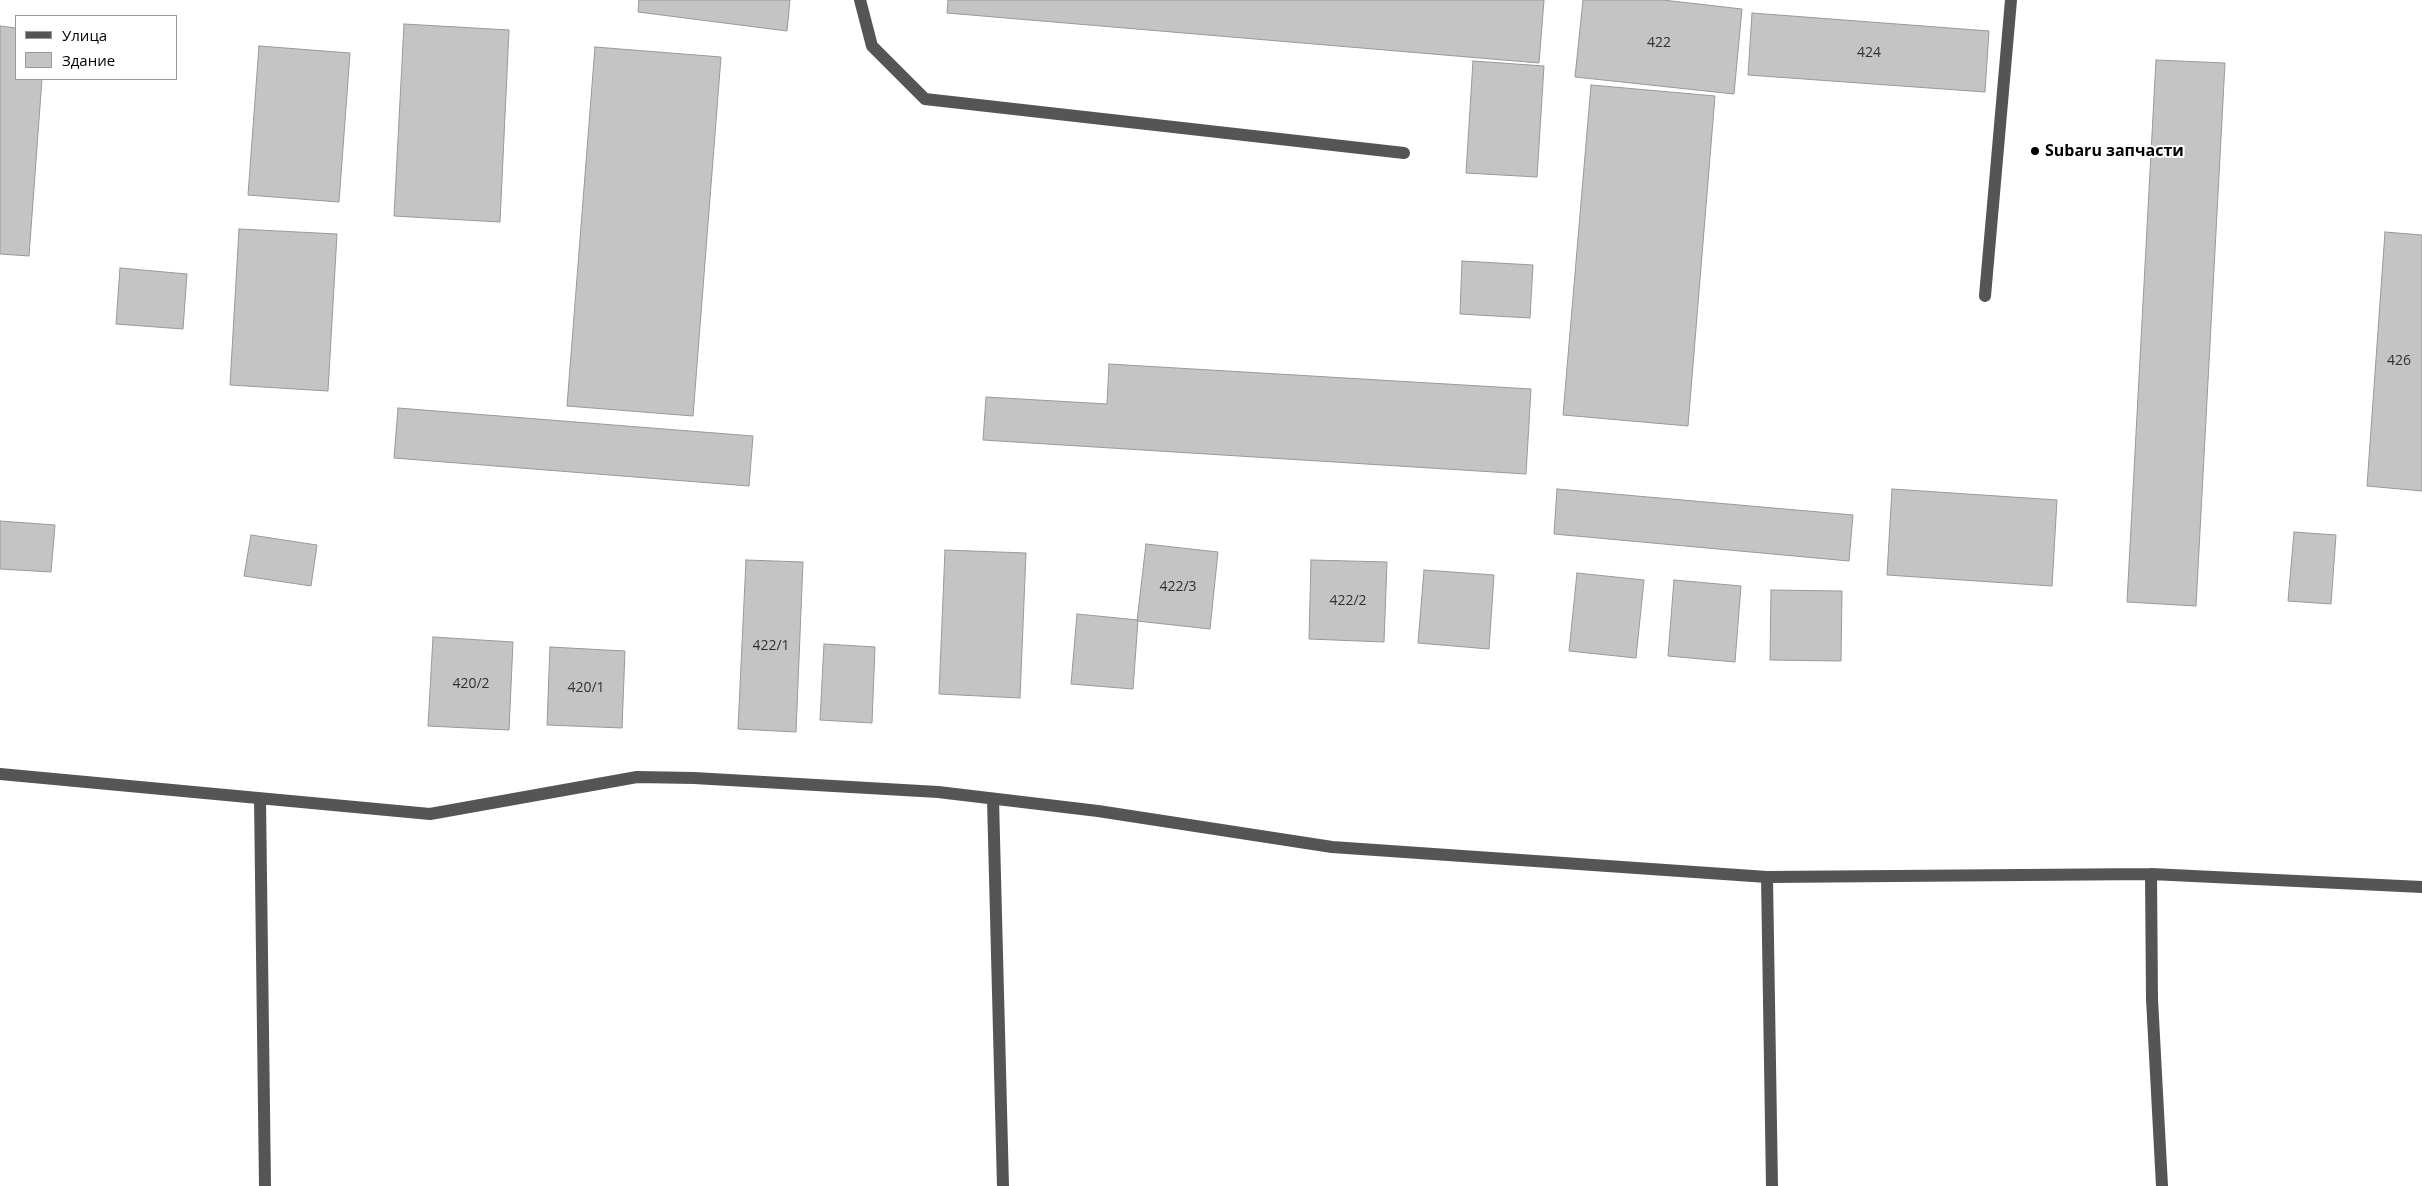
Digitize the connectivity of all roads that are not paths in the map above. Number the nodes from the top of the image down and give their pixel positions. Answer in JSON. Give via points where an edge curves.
{"nodes":[{"id":1,"x":860,"y":0,"type":"edge"},
{"id":2,"x":2011,"y":0,"type":"edge"},
{"id":3,"x":1404,"y":154,"type":"dead end"},
{"id":4,"x":1985,"y":296,"type":"dead end"},
{"id":5,"x":0,"y":774,"type":"edge"},
{"id":6,"x":260,"y":799,"type":"junction"},
{"id":7,"x":993,"y":799,"type":"junction"},
{"id":8,"x":2152,"y":874,"type":"junction"},
{"id":9,"x":1767,"y":877,"type":"junction"},
{"id":10,"x":2422,"y":887,"type":"edge"},
{"id":11,"x":265,"y":1186,"type":"edge"},
{"id":12,"x":1003,"y":1186,"type":"edge"},
{"id":13,"x":1772,"y":1186,"type":"edge"},
{"id":14,"x":2162,"y":1186,"type":"edge"}],
"edges":[{"from":1,"to":3,"type":"street","via":[[872,46],[925,99]]},
{"from":2,"to":4,"type":"street"},
{"from":5,"to":6,"type":"street"},
{"from":6,"to":7,"type":"street","via":[[430,814],[637,777],[938,792]]},
{"from":6,"to":11,"type":"street"},
{"from":7,"to":9,"type":"street","via":[[1098,811],[1332,847]]},
{"from":7,"to":12,"type":"street"},
{"from":8,"to":9,"type":"street"},
{"from":8,"to":10,"type":"street"},
{"from":8,"to":14,"type":"street","via":[[2152,999]]},
{"from":9,"to":13,"type":"street"}]}
